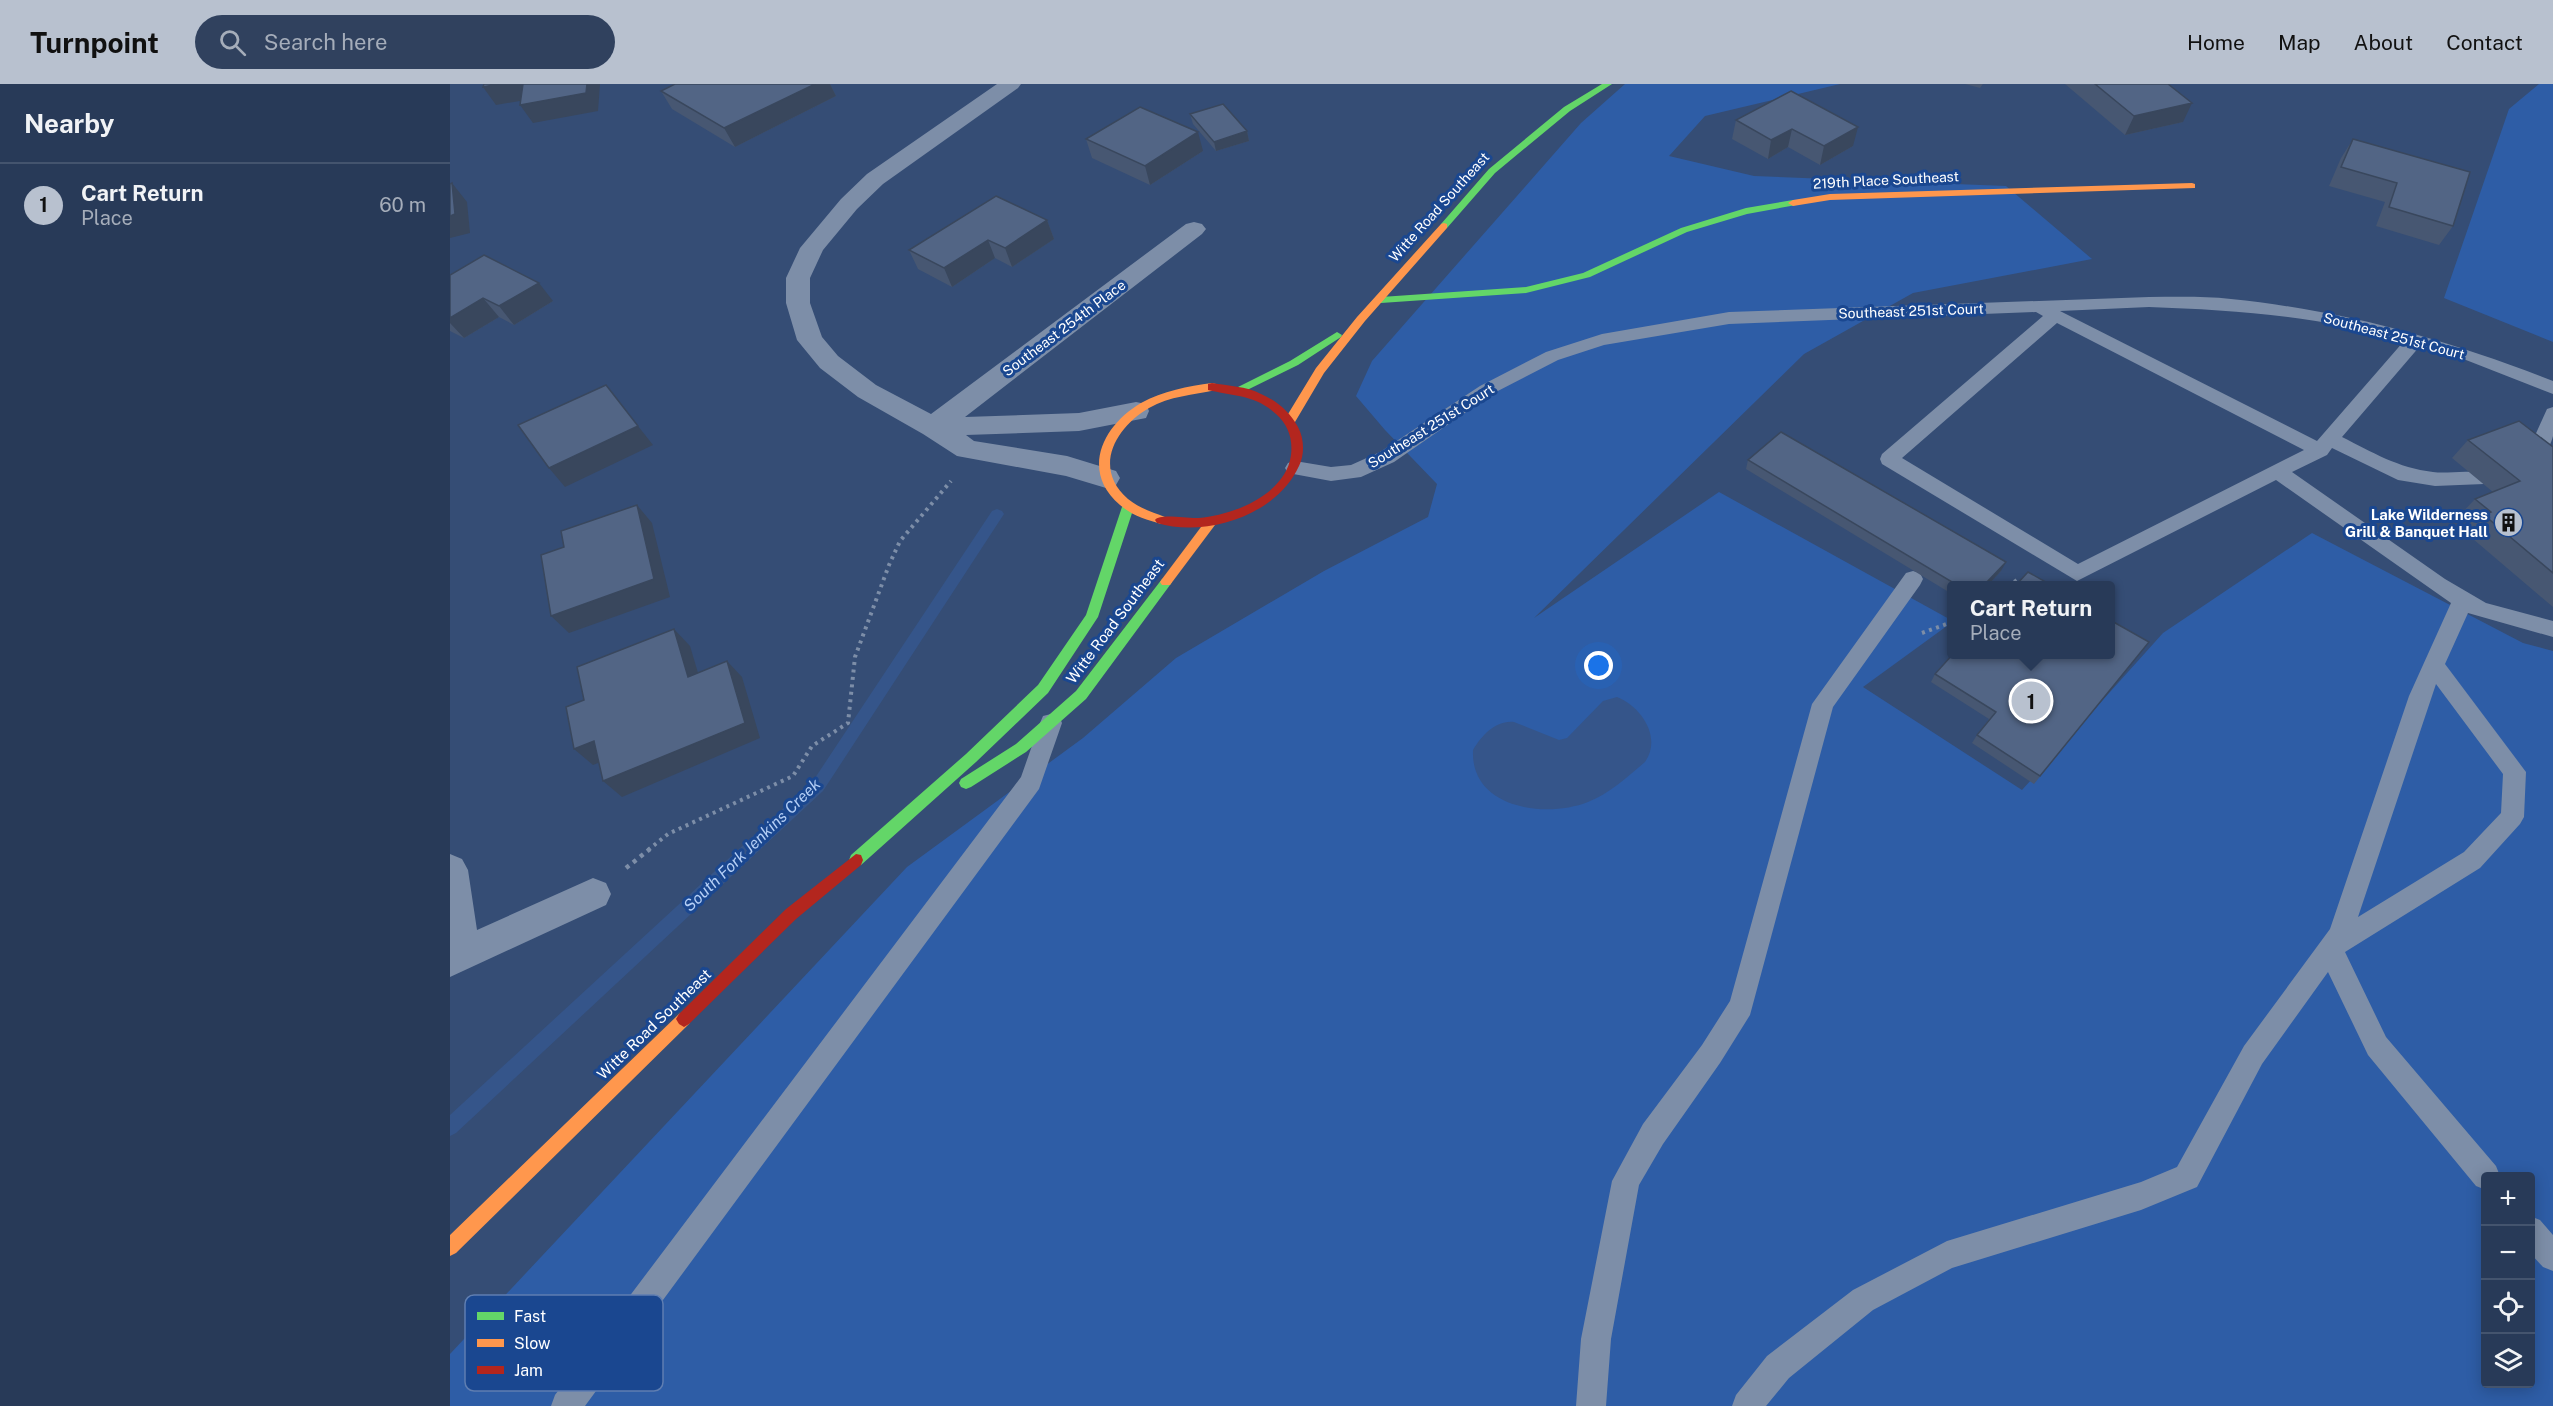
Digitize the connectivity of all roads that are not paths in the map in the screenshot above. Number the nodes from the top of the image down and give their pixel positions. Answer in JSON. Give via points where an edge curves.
{"nodes":[{"id":1,"x":1011,"y":84,"type":"edge"},
{"id":2,"x":1608,"y":84,"type":"edge"},
{"id":3,"x":2192,"y":186,"type":"dead end"},
{"id":4,"x":1194,"y":229,"type":"dead end"},
{"id":5,"x":1381,"y":300,"type":"junction"},
{"id":6,"x":2036,"y":306,"type":"junction"},
{"id":7,"x":2055,"y":315,"type":"junction"},
{"id":8,"x":1361,"y":319,"type":"junction"},
{"id":9,"x":2416,"y":339,"type":"junction"},
{"id":10,"x":2553,"y":388,"type":"edge"},
{"id":11,"x":1239,"y":389,"type":"junction"},
{"id":12,"x":1136,"y":411,"type":"junction"},
{"id":13,"x":2553,"y":413,"type":"edge"},
{"id":14,"x":1291,"y":419,"type":"junction"},
{"id":15,"x":933,"y":427,"type":"junction"},
{"id":16,"x":2325,"y":445,"type":"junction"},
{"id":17,"x":2527,"y":460,"type":"edge"},
{"id":18,"x":1294,"y":468,"type":"junction"},
{"id":19,"x":2278,"y":471,"type":"junction"},
{"id":20,"x":1106,"y":478,"type":"junction"},
{"id":21,"x":2477,"y":479,"type":"dead end"},
{"id":22,"x":1128,"y":507,"type":"junction"},
{"id":23,"x":1211,"y":522,"type":"junction"},
{"id":24,"x":1913,"y":579,"type":"dead end"},
{"id":25,"x":2463,"y":600,"type":"junction"},
{"id":26,"x":2553,"y":629,"type":"edge"},
{"id":27,"x":2434,"y":665,"type":"junction"},
{"id":28,"x":1051,"y":721,"type":"junction"},
{"id":29,"x":889,"y":832,"type":"junction"},
{"id":30,"x":450,"y":870,"type":"edge"},
{"id":31,"x":593,"y":894,"type":"road end"},
{"id":32,"x":2330,"y":948,"type":"junction"},
{"id":33,"x":456,"y":957,"type":"edge"},
{"id":34,"x":2483,"y":1172,"type":"edge"},
{"id":35,"x":2535,"y":1236,"type":"edge"},
{"id":36,"x":450,"y":1247,"type":"edge"},
{"id":37,"x":2553,"y":1257,"type":"edge"},
{"id":38,"x":649,"y":1295,"type":"edge"},
{"id":39,"x":577,"y":1391,"type":"edge"},
{"id":40,"x":566,"y":1406,"type":"edge"},
{"id":41,"x":1591,"y":1406,"type":"edge"},
{"id":42,"x":1747,"y":1406,"type":"edge"}],
"edges":[{"from":1,"to":15,"type":"street","via":[[875,180],[812,248],[798,278],[798,303],[810,339],[829,362],[867,391]]},
{"from":2,"to":5,"type":"street","name":"Witte Road Southeast","via":[[1567,109],[1492,171]]},
{"from":3,"to":5,"type":"street","name":"219th Place Southeast","via":[[1830,197],[1746,211],[1684,230],[1586,275],[1526,290]]},
{"from":4,"to":15,"type":"street","name":"Southeast 254th Place"},
{"from":5,"to":8,"type":"street","name":"Witte Road Southeast"},
{"from":6,"to":7,"type":"lane"},
{"from":6,"to":9,"type":"lane","name":"Southeast 251st Court","via":[[2229,304],[2319,316]]},
{"from":6,"to":18,"type":"lane","name":"Southeast 251st Court","via":[[1728,318],[1602,340],[1552,356],[1486,390],[1371,466],[1331,474]]},
{"from":7,"to":16,"type":"lane"},
{"from":7,"to":19,"type":"lane","via":[[1889,459],[2078,573]]},
{"from":8,"to":11,"type":"street","name":"Witte Road Southeast","via":[[1294,363]]},
{"from":8,"to":14,"type":"street","name":"Witte Road Southeast","via":[[1320,371]]},
{"from":9,"to":10,"type":"lane","name":"Southeast 251st Court"},
{"from":9,"to":16,"type":"lane"},
{"from":11,"to":12,"type":"street","name":"Witte Road Southeast","via":[[1185,390]]},
{"from":11,"to":14,"type":"street","name":"Witte Road Southeast","via":[[1278,405]]},
{"from":12,"to":15,"type":"street","via":[[1079,422]]},
{"from":12,"to":20,"type":"street","name":"Witte Road Southeast","via":[[1111,437],[1105,452]]},
{"from":13,"to":17,"type":"lane","via":[[2541,442]]},
{"from":14,"to":18,"type":"street","via":[[1300,442]]},
{"from":15,"to":20,"type":"street","via":[[967,448],[1067,466]]},
{"from":16,"to":19,"type":"lane"},
{"from":16,"to":21,"type":"lane","via":[[2398,473],[2435,479]]},
{"from":18,"to":23,"type":"street","via":[[1263,502],[1248,511]]},
{"from":19,"to":25,"type":"lane"},
{"from":20,"to":22,"type":"street","via":[[1117,498]]},
{"from":22,"to":23,"type":"street","via":[[1180,524]]},
{"from":22,"to":29,"type":"street","name":"Witte Road Southeast","via":[[1092,617],[1043,689]]},
{"from":23,"to":28,"type":"street","name":"Witte Road Southeast","via":[[1081,695]]},
{"from":24,"to":41,"type":"lane","via":[[1823,704],[1741,1006],[1653,1134],[1626,1181],[1596,1339]]},
{"from":25,"to":26,"type":"lane","via":[[2480,610]]},
{"from":25,"to":27,"type":"lane"},
{"from":27,"to":32,"type":"lane","via":[[2420,696],[2340,935]]},
{"from":27,"to":32,"type":"lane","via":[[2515,772],[2512,817],[2472,860]]},
{"from":28,"to":29,"type":"street","name":"Witte Road Southeast","via":[[1021,748]]},
{"from":28,"to":38,"type":"lane","via":[[1031,782]]},
{"from":29,"to":36,"type":"street","name":"Witte Road Southeast","via":[[791,914]]},
{"from":30,"to":33,"type":"street"},
{"from":31,"to":33,"type":"street"},
{"from":32,"to":34,"type":"lane","via":[[2377,1046]]},
{"from":32,"to":42,"type":"lane","via":[[2253,1054],[2187,1176],[2141,1196],[1947,1255],[1863,1300],[1778,1366]]},
{"from":35,"to":37,"type":"lane"},
{"from":39,"to":40,"type":"lane"}]}
